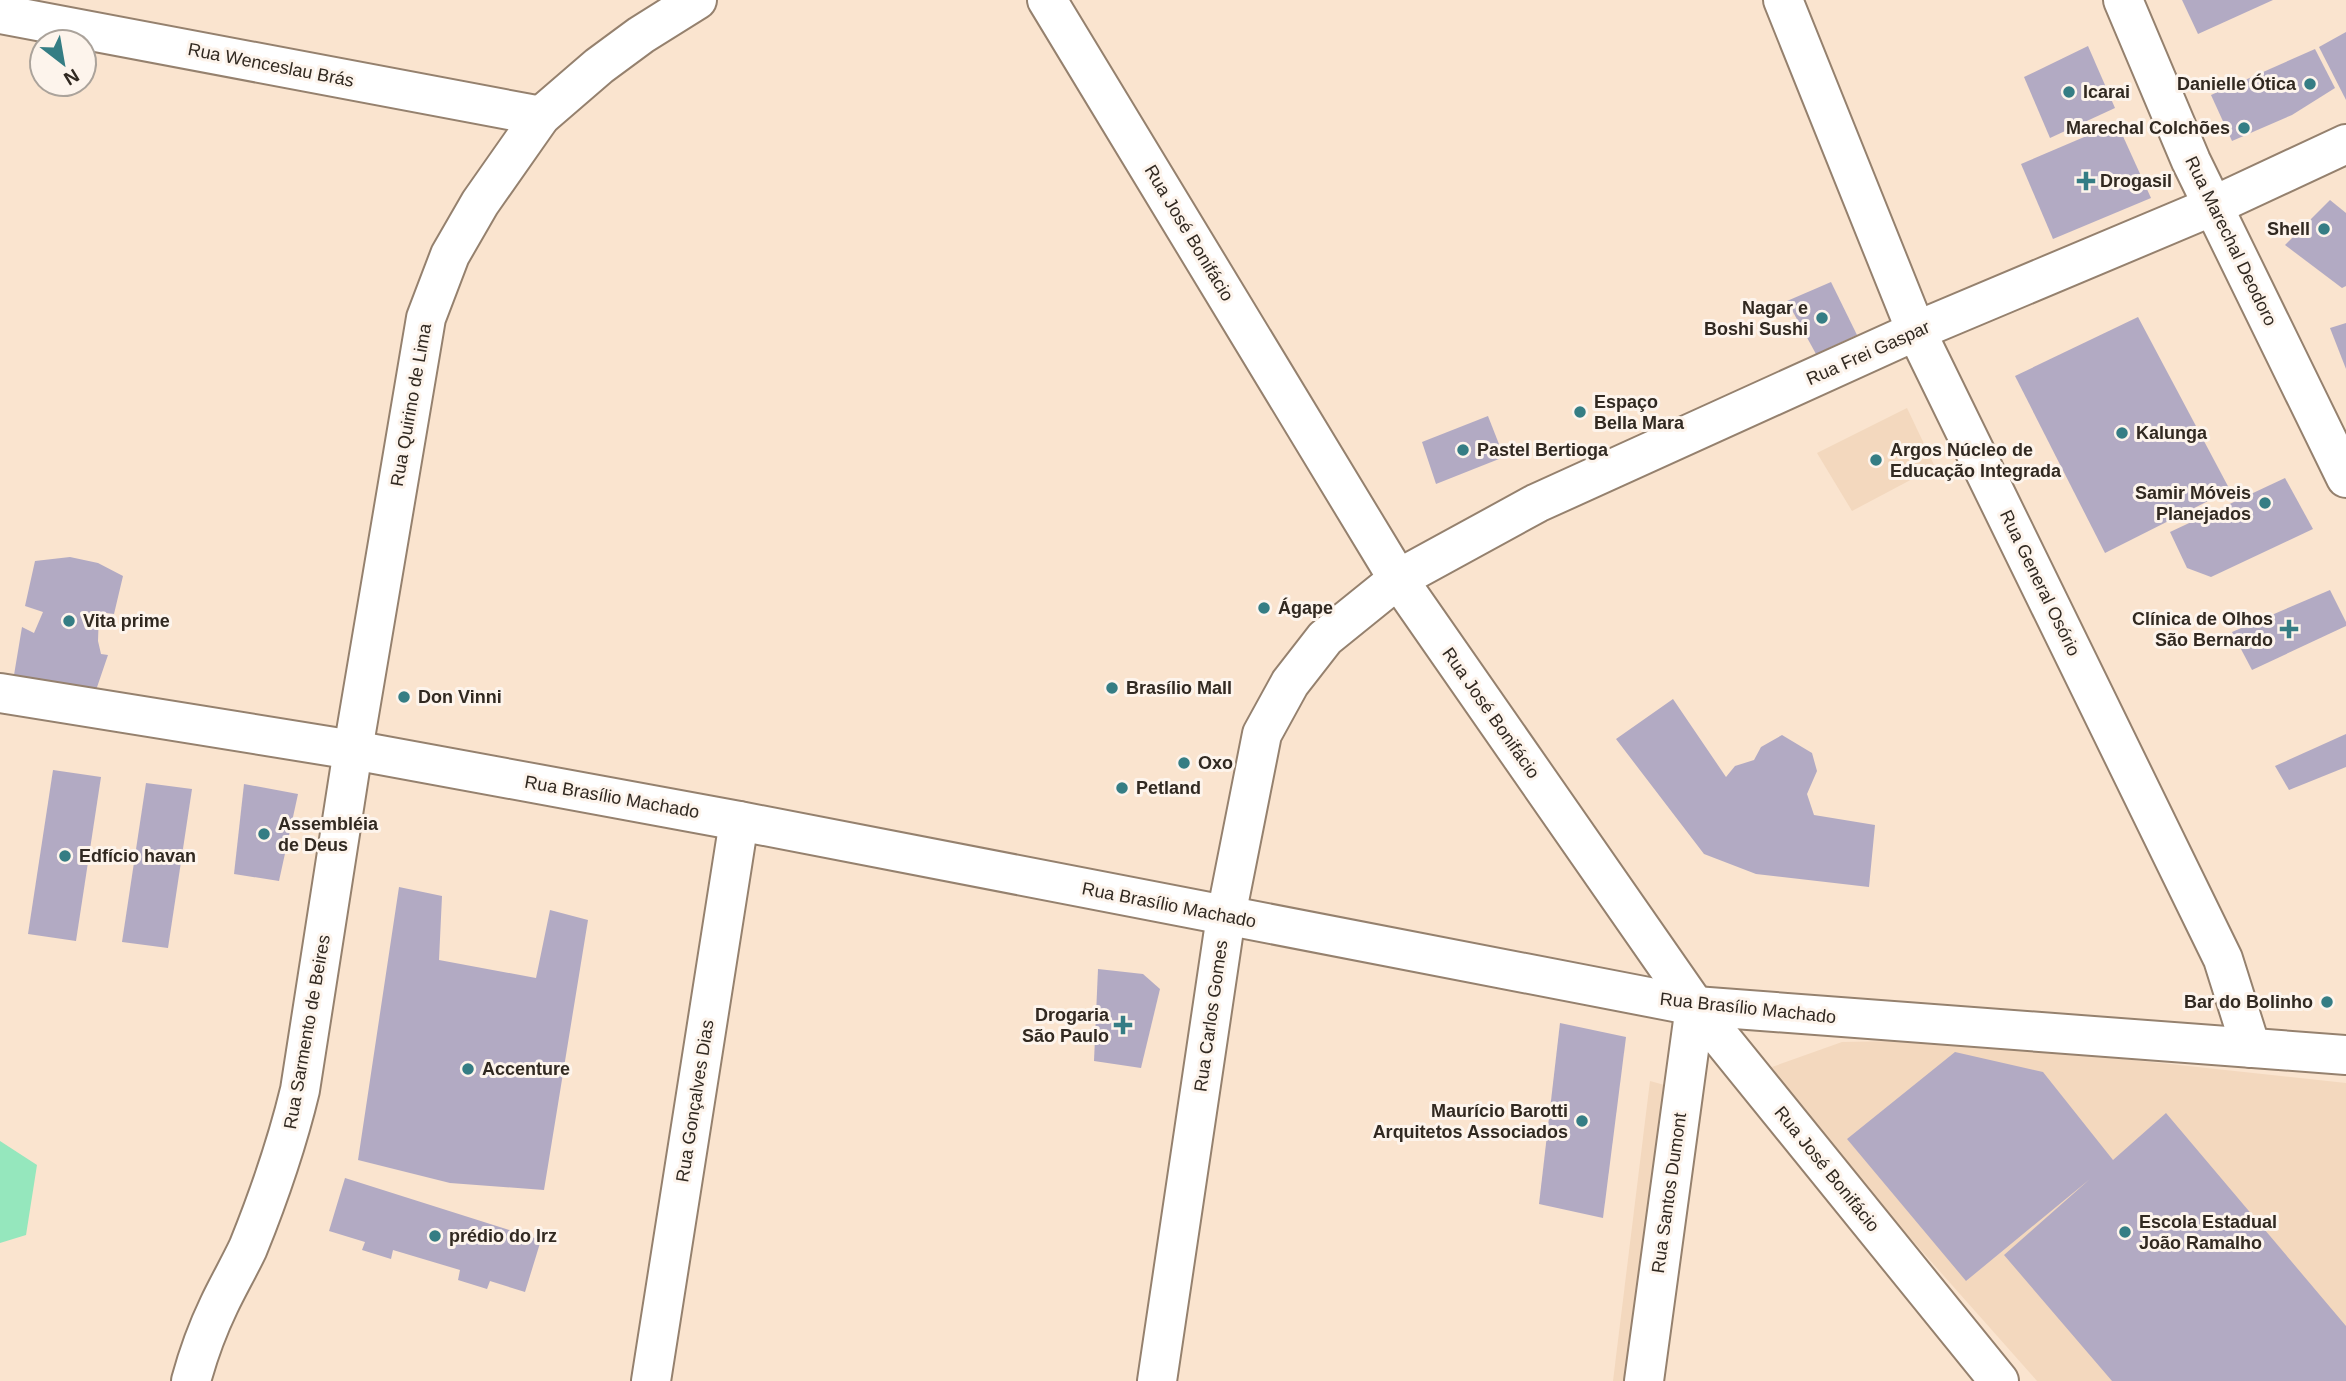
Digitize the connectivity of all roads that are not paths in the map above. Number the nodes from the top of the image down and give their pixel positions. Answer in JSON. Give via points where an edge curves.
{"nodes":[{"id":1,"x":697,"y":0,"type":"edge"},
{"id":2,"x":1047,"y":0,"type":"edge"},
{"id":3,"x":1783,"y":0,"type":"edge"},
{"id":4,"x":2123,"y":0,"type":"edge"},
{"id":5,"x":0,"y":14,"type":"edge"},
{"id":6,"x":541,"y":116,"type":"junction"},
{"id":7,"x":2346,"y":144,"type":"edge"},
{"id":8,"x":2213,"y":206,"type":"junction"},
{"id":9,"x":1916,"y":331,"type":"junction"},
{"id":10,"x":2346,"y":478,"type":"edge"},
{"id":11,"x":1398,"y":579,"type":"junction"},
{"id":12,"x":0,"y":693,"type":"edge"},
{"id":13,"x":353,"y":750,"type":"junction"},
{"id":14,"x":739,"y":821,"type":"junction"},
{"id":15,"x":1226,"y":916,"type":"junction"},
{"id":16,"x":1695,"y":1006,"type":"junction"},
{"id":17,"x":2251,"y":1048,"type":"junction"},
{"id":18,"x":2346,"y":1055,"type":"edge"},
{"id":19,"x":191,"y":1381,"type":"edge"},
{"id":20,"x":651,"y":1381,"type":"edge"},
{"id":21,"x":1157,"y":1381,"type":"edge"},
{"id":22,"x":1644,"y":1381,"type":"edge"},
{"id":23,"x":1999,"y":1381,"type":"edge"}],
"edges":[{"from":1,"to":6,"type":"street","name":"Rua Quirino de Lima","via":[[641,35]]},
{"from":2,"to":11,"type":"street","name":"Rua José Bonifácio"},
{"from":3,"to":9,"type":"street","name":"Rua General Osório"},
{"from":4,"to":8,"type":"street","name":"Rua Marechal Deodoro"},
{"from":5,"to":6,"type":"street","name":"Rua Wenceslau Brás"},
{"from":6,"to":13,"type":"street","name":"Rua Quirino de Lima","via":[[450,255],[426,318]]},
{"from":7,"to":8,"type":"street","name":"Rua Frei Gaspar"},
{"from":8,"to":9,"type":"street","name":"Rua Frei Gaspar"},
{"from":8,"to":10,"type":"street","name":"Rua Marechal Deodoro"},
{"from":9,"to":11,"type":"street","name":"Rua Frei Gaspar","via":[[1537,503]]},
{"from":9,"to":17,"type":"street","name":"Rua General Osório","via":[[2217,947]]},
{"from":11,"to":15,"type":"street","name":"Rua Carlos Gomes","via":[[1325,638],[1290,682],[1262,734]]},
{"from":11,"to":16,"type":"street","name":"Rua José Bonifácio"},
{"from":12,"to":13,"type":"street","name":"Rua Brasílio Machado"},
{"from":13,"to":14,"type":"street","name":"Rua Brasílio Machado"},
{"from":13,"to":19,"type":"street","name":"Rua Sarmento de Beires","via":[[292,1126],[247,1250],[217,1308]]},
{"from":14,"to":15,"type":"street","name":"Rua Brasílio Machado"},
{"from":14,"to":20,"type":"street","name":"Rua Gonçalves Dias"},
{"from":15,"to":16,"type":"street","name":"Rua Brasílio Machado"},
{"from":15,"to":21,"type":"street","name":"Rua Carlos Gomes"},
{"from":16,"to":17,"type":"street","name":"Rua Brasílio Machado"},
{"from":16,"to":22,"type":"street","name":"Rua Santos Dumont"},
{"from":16,"to":23,"type":"street","name":"Rua José Bonifácio"},
{"from":17,"to":18,"type":"street","name":"Rua Brasílio Machado"}]}
